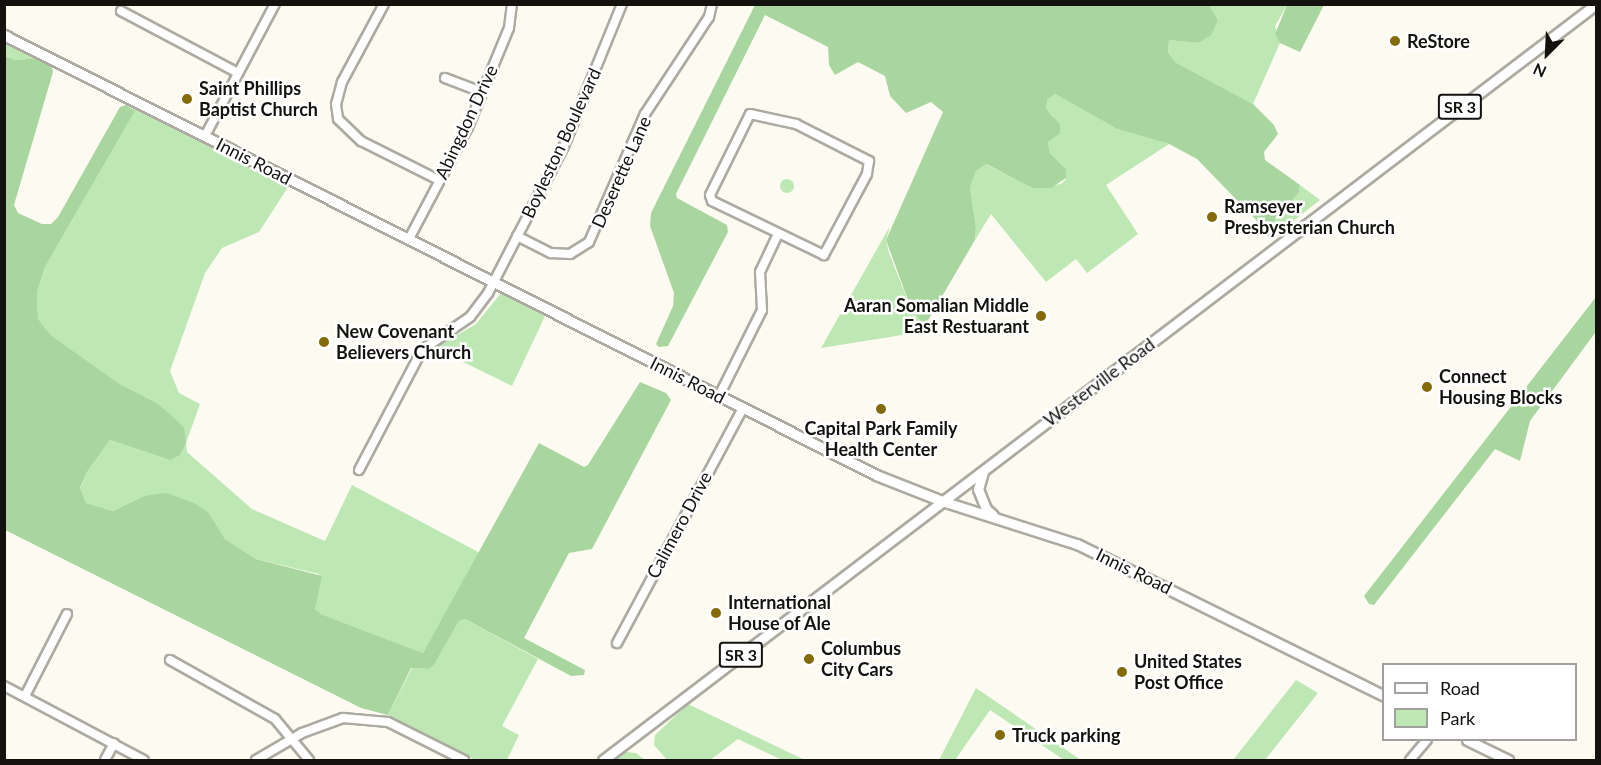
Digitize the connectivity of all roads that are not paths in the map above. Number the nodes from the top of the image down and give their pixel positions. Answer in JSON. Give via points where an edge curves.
{"nodes":[{"id":1,"x":275,"y":4,"type":"edge"},
{"id":2,"x":384,"y":4,"type":"edge"},
{"id":3,"x":512,"y":4,"type":"edge"},
{"id":4,"x":622,"y":4,"type":"edge"},
{"id":5,"x":712,"y":4,"type":"edge"},
{"id":6,"x":1596,"y":4,"type":"edge"},
{"id":7,"x":121,"y":11,"type":"dead end"},
{"id":8,"x":4,"y":35,"type":"edge"},
{"id":9,"x":238,"y":73,"type":"junction"},
{"id":10,"x":446,"y":78,"type":"dead end"},
{"id":11,"x":482,"y":92,"type":"junction"},
{"id":12,"x":205,"y":136,"type":"junction"},
{"id":13,"x":439,"y":180,"type":"junction"},
{"id":14,"x":778,"y":234,"type":"junction"},
{"id":15,"x":517,"y":236,"type":"junction"},
{"id":16,"x":410,"y":237,"type":"junction"},
{"id":17,"x":494,"y":279,"type":"junction"},
{"id":18,"x":719,"y":396,"type":"junction"},
{"id":19,"x":743,"y":408,"type":"junction"},
{"id":20,"x":984,"y":469,"type":"junction"},
{"id":21,"x":359,"y":470,"type":"dead end"},
{"id":22,"x":942,"y":501,"type":"junction"},
{"id":23,"x":996,"y":517,"type":"junction"},
{"id":24,"x":67,"y":614,"type":"dead end"},
{"id":25,"x":617,"y":643,"type":"dead end"},
{"id":26,"x":170,"y":660,"type":"dead end"},
{"id":27,"x":4,"y":686,"type":"edge"},
{"id":28,"x":1382,"y":695,"type":"edge"},
{"id":29,"x":26,"y":696,"type":"junction"},
{"id":30,"x":292,"y":739,"type":"junction"},
{"id":31,"x":1426,"y":741,"type":"edge"},
{"id":32,"x":1469,"y":741,"type":"edge"},
{"id":33,"x":114,"y":744,"type":"junction"},
{"id":34,"x":105,"y":760,"type":"edge"},
{"id":35,"x":144,"y":760,"type":"edge"},
{"id":36,"x":256,"y":760,"type":"edge"},
{"id":37,"x":309,"y":760,"type":"edge"},
{"id":38,"x":460,"y":760,"type":"edge"},
{"id":39,"x":603,"y":760,"type":"edge"},
{"id":40,"x":1410,"y":760,"type":"edge"},
{"id":41,"x":1508,"y":760,"type":"edge"}],
"edges":[{"from":1,"to":9,"type":"street"},
{"from":2,"to":13,"type":"street","via":[[342,82],[336,104],[338,119],[361,141]]},
{"from":3,"to":11,"type":"street","name":"Abingdon Drive","via":[[509,28]]},
{"from":4,"to":15,"type":"street","name":"Boyleston Boulevard","via":[[564,146]]},
{"from":5,"to":15,"type":"street","name":"Deserette Lane","via":[[709,17],[645,114],[589,242],[570,254],[551,253]]},
{"from":6,"to":20,"type":"main road","name":"Westerville Road","number":"SR 3"},
{"from":7,"to":9,"type":"street"},
{"from":8,"to":12,"type":"main road","name":"Innis Road"},
{"from":9,"to":12,"type":"street"},
{"from":10,"to":11,"type":"street"},
{"from":11,"to":13,"type":"street","name":"Abingdon Drive"},
{"from":12,"to":16,"type":"main road","name":"Innis Road"},
{"from":13,"to":16,"type":"street","name":"Abingdon Drive"},
{"from":14,"to":14,"type":"street","via":[[824,255],[869,166],[865,158],[796,124],[750,114],[710,195],[712,201]]},
{"from":14,"to":18,"type":"street","via":[[760,272],[762,310]]},
{"from":15,"to":17,"type":"street","name":"Boyleston Boulevard"},
{"from":16,"to":17,"type":"main road","name":"Innis Road"},
{"from":17,"to":18,"type":"main road","name":"Innis Road"},
{"from":17,"to":21,"type":"street","name":"Boyleston Boulevard","via":[[470,317],[422,350]]},
{"from":18,"to":19,"type":"main road","name":"Innis Road"},
{"from":19,"to":22,"type":"main road","name":"Innis Road","via":[[876,475]]},
{"from":19,"to":25,"type":"street","name":"Calimero Drive"},
{"from":20,"to":22,"type":"main road","name":"Westerville Road","number":"SR 3"},
{"from":20,"to":23,"type":"main road","via":[[978,489],[986,509]]},
{"from":22,"to":23,"type":"main road","name":"Innis Road"},
{"from":22,"to":39,"type":"main road","name":"Westerville Road","number":"SR 3"},
{"from":23,"to":28,"type":"main road","name":"Innis Road","via":[[1077,544],[1127,567]]},
{"from":24,"to":29,"type":"street"},
{"from":26,"to":30,"type":"street","via":[[263,711]]},
{"from":27,"to":29,"type":"street"},
{"from":29,"to":33,"type":"street"},
{"from":30,"to":36,"type":"street"},
{"from":30,"to":37,"type":"street"},
{"from":30,"to":38,"type":"street","via":[[343,718],[366,718],[403,728]]},
{"from":31,"to":40,"type":"street"},
{"from":32,"to":41,"type":"main road"},
{"from":33,"to":34,"type":"street"},
{"from":33,"to":35,"type":"street"}]}
